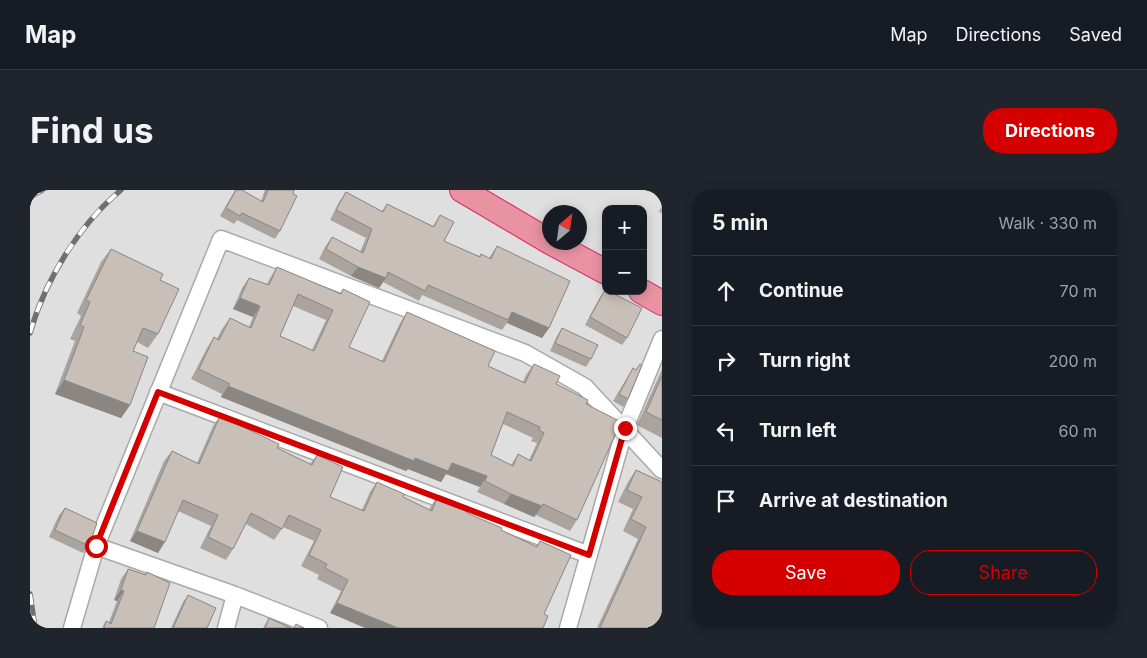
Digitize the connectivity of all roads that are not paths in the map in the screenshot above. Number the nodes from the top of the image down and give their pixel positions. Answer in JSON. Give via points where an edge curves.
{"nodes":[{"id":1,"x":462,"y":190,"type":"edge"},
{"id":2,"x":542,"y":237,"type":"edge"},
{"id":3,"x":565,"y":250,"type":"edge"},
{"id":4,"x":602,"y":270,"type":"edge"},
{"id":5,"x":647,"y":294,"type":"edge"},
{"id":6,"x":662,"y":303,"type":"edge"},
{"id":7,"x":662,"y":339,"type":"edge"},
{"id":8,"x":158,"y":392,"type":"junction"},
{"id":9,"x":625,"y":428,"type":"junction"},
{"id":10,"x":662,"y":470,"type":"edge"},
{"id":11,"x":96,"y":546,"type":"junction"},
{"id":12,"x":589,"y":555,"type":"junction"},
{"id":13,"x":235,"y":595,"type":"junction"},
{"id":14,"x":72,"y":628,"type":"edge"},
{"id":15,"x":226,"y":628,"type":"edge"},
{"id":16,"x":319,"y":628,"type":"edge"},
{"id":17,"x":568,"y":628,"type":"edge"}],
"edges":[{"from":1,"to":2,"type":"highway"},
{"from":3,"to":4,"type":"highway"},
{"from":5,"to":6,"type":"highway"},
{"from":7,"to":9,"type":"street"},
{"from":8,"to":9,"type":"street","via":[[220,239],[525,353],[584,387]]},
{"from":8,"to":11,"type":"street"},
{"from":8,"to":12,"type":"street"},
{"from":9,"to":10,"type":"street"},
{"from":9,"to":12,"type":"street"},
{"from":11,"to":13,"type":"street"},
{"from":11,"to":14,"type":"street"},
{"from":12,"to":17,"type":"street"},
{"from":13,"to":15,"type":"street"},
{"from":13,"to":16,"type":"street"}]}
